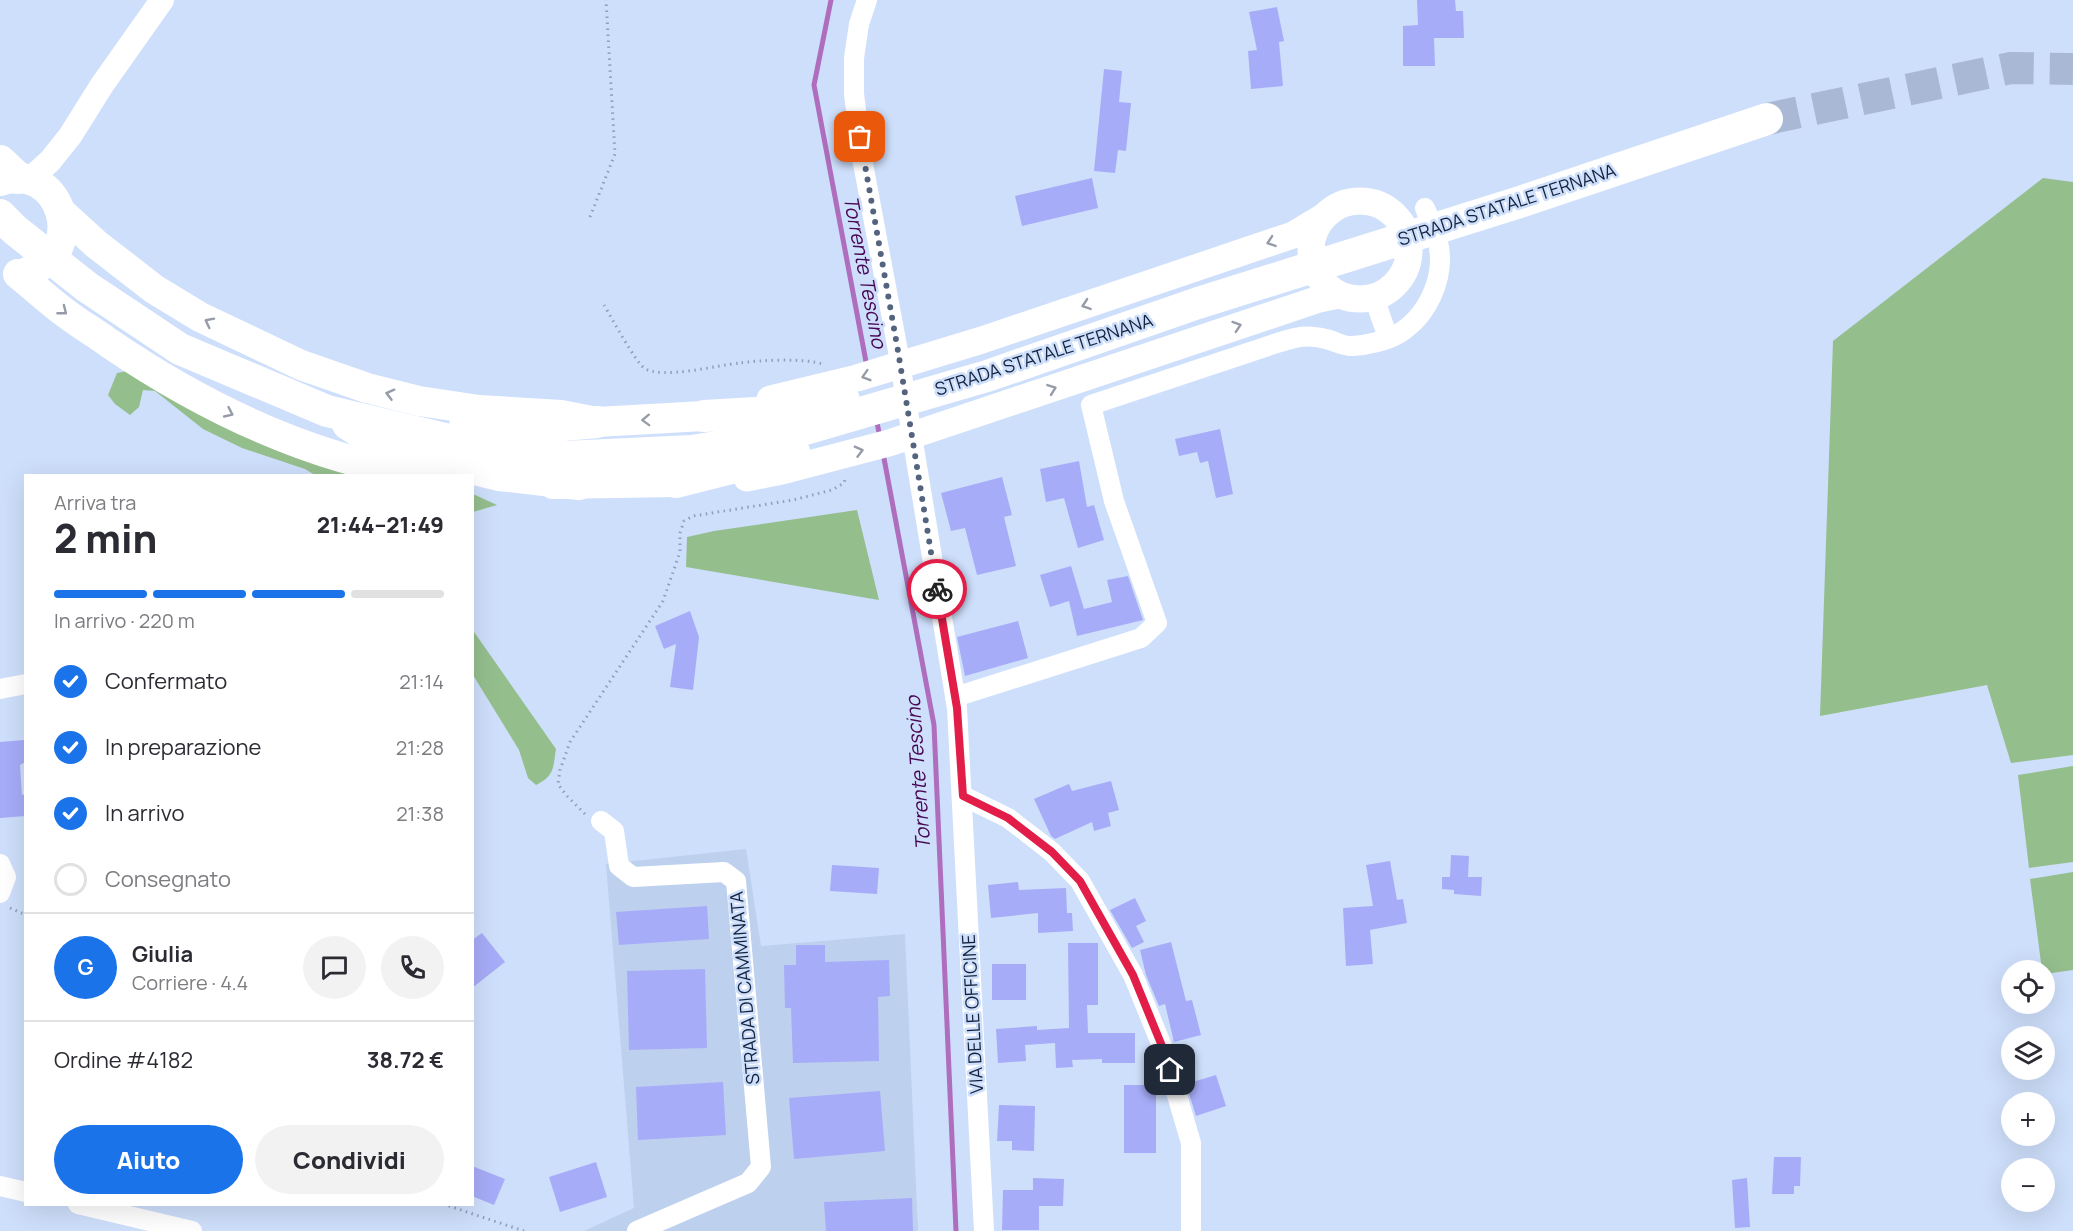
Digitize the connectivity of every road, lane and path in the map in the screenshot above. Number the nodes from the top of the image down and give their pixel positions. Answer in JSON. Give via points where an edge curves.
{"nodes":[{"id":1,"x":162,"y":0,"type":"edge"},
{"id":2,"x":606,"y":0,"type":"edge"},
{"id":3,"x":867,"y":0,"type":"edge"},
{"id":4,"x":1767,"y":119,"type":"tunnel mouth"},
{"id":5,"x":70,"y":136,"type":"junction"},
{"id":6,"x":12,"y":175,"type":"edge"},
{"id":7,"x":59,"y":206,"type":"junction"},
{"id":8,"x":1425,"y":208,"type":"dead end"},
{"id":9,"x":0,"y":215,"type":"edge"},
{"id":10,"x":590,"y":217,"type":"dead end"},
{"id":11,"x":1323,"y":217,"type":"junction"},
{"id":12,"x":7,"y":274,"type":"edge"},
{"id":13,"x":1339,"y":295,"type":"junction"},
{"id":14,"x":1374,"y":297,"type":"junction"},
{"id":15,"x":604,"y":305,"type":"dead end"},
{"id":16,"x":1388,"y":338,"type":"junction"},
{"id":17,"x":831,"y":366,"type":"dead end"},
{"id":18,"x":327,"y":411,"type":"junction"},
{"id":19,"x":704,"y":416,"type":"joint"},
{"id":20,"x":597,"y":422,"type":"junction"},
{"id":21,"x":778,"y":435,"type":"junction"},
{"id":22,"x":849,"y":469,"type":"dead end"},
{"id":23,"x":415,"y":474,"type":"edge"},
{"id":24,"x":474,"y":482,"type":"edge"},
{"id":25,"x":676,"y":483,"type":"joint"},
{"id":26,"x":579,"y":484,"type":"junction"},
{"id":27,"x":24,"y":684,"type":"edge"},
{"id":28,"x":0,"y":689,"type":"edge"},
{"id":29,"x":955,"y":697,"type":"junction"},
{"id":30,"x":963,"y":796,"type":"junction"},
{"id":31,"x":601,"y":821,"type":"joint"},
{"id":32,"x":0,"y":864,"type":"edge"},
{"id":33,"x":4,"y":900,"type":"edge"},
{"id":34,"x":24,"y":914,"type":"edge"},
{"id":35,"x":0,"y":1186,"type":"edge"},
{"id":36,"x":24,"y":1192,"type":"edge"},
{"id":37,"x":86,"y":1206,"type":"edge"},
{"id":38,"x":449,"y":1206,"type":"edge"},
{"id":39,"x":192,"y":1231,"type":"edge"},
{"id":40,"x":524,"y":1231,"type":"edge"},
{"id":41,"x":638,"y":1231,"type":"edge"},
{"id":42,"x":984,"y":1231,"type":"edge"},
{"id":43,"x":1191,"y":1231,"type":"edge"}],
"edges":[{"from":1,"to":5,"type":"street"},
{"from":2,"to":10,"type":"path","via":[[615,154]]},
{"from":3,"to":29,"type":"street","name":"VIA DELLE OFFICINE","via":[[854,58],[855,105]]},
{"from":4,"to":21,"type":"highway","name":"STRADA STATALE TERNANA","via":[[1198,303],[987,376]]},
{"from":5,"to":6,"type":"street","via":[[50,161]]},
{"from":5,"to":7,"type":"street"},
{"from":6,"to":7,"type":"main road","via":[[45,188]]},
{"from":7,"to":12,"type":"main road","via":[[63,232],[53,256],[35,270]]},
{"from":20,"to":7,"type":"main road","one_way":true,"via":[[419,401],[301,365],[200,317],[154,289],[96,244]]},
{"from":8,"to":16,"type":"street","via":[[1438,242],[1437,286],[1413,321]]},
{"from":9,"to":18,"type":"highway","name":"STRADA STATALE TERNANA","via":[[87,287],[180,349]]},
{"from":11,"to":13,"type":"main road","via":[[1312,239],[1311,258],[1321,280]]},
{"from":11,"to":14,"type":"main road","via":[[1345,203],[1364,201],[1381,205],[1398,219],[1408,242],[1406,267],[1394,285]]},
{"from":11,"to":21,"type":"main road","one_way":true,"via":[[1293,235],[857,378]]},
{"from":12,"to":23,"type":"main road","one_way":true,"via":[[136,361],[199,398],[350,461]]},
{"from":13,"to":14,"type":"main road","via":[[1356,299]]},
{"from":21,"to":13,"type":"main road","one_way":true,"via":[[890,443]]},
{"from":14,"to":16,"type":"street"},
{"from":15,"to":17,"type":"path","via":[[644,368],[659,372],[741,363],[819,362]]},
{"from":16,"to":29,"type":"street","via":[[1350,346],[1305,335],[1091,405],[1114,501],[1157,622],[1141,638]]},
{"from":18,"to":20,"type":"highway","via":[[476,426],[529,428]]},
{"from":18,"to":21,"type":"highway","name":"STRADA STATALE TERNANA","via":[[471,445],[564,457],[692,451]]},
{"from":18,"to":26,"type":"highway","via":[[387,448],[499,475]]},
{"from":19,"to":20,"type":"main road","one_way":true},
{"from":19,"to":21,"type":"highway"},
{"from":21,"to":25,"type":"highway"},
{"from":22,"to":31,"type":"path","via":[[844,483],[832,490],[693,516],[684,521],[680,552],[663,601],[570,742],[560,770],[558,784],[566,795],[586,814]]},
{"from":24,"to":26,"type":"main road","via":[[496,486]]},
{"from":25,"to":26,"type":"main road"},
{"from":27,"to":28,"type":"street"},
{"from":29,"to":30,"type":"street","name":"VIA DELLE OFFICINE"},
{"from":30,"to":42,"type":"street","name":"VIA DELLE OFFICINE"},
{"from":30,"to":43,"type":"street","via":[[1008,818],[1052,852],[1080,881],[1133,975],[1164,1051],[1191,1143]]},
{"from":31,"to":41,"type":"street","name":"STRADA DI CAMMINATA","via":[[614,831],[619,866],[633,877],[724,872],[736,881],[761,1167],[748,1183]]},
{"from":32,"to":33,"type":"street","via":[[6,877]]},
{"from":33,"to":34,"type":"path"},
{"from":35,"to":36,"type":"street"},
{"from":37,"to":39,"type":"street"},
{"from":38,"to":40,"type":"path"}]}
